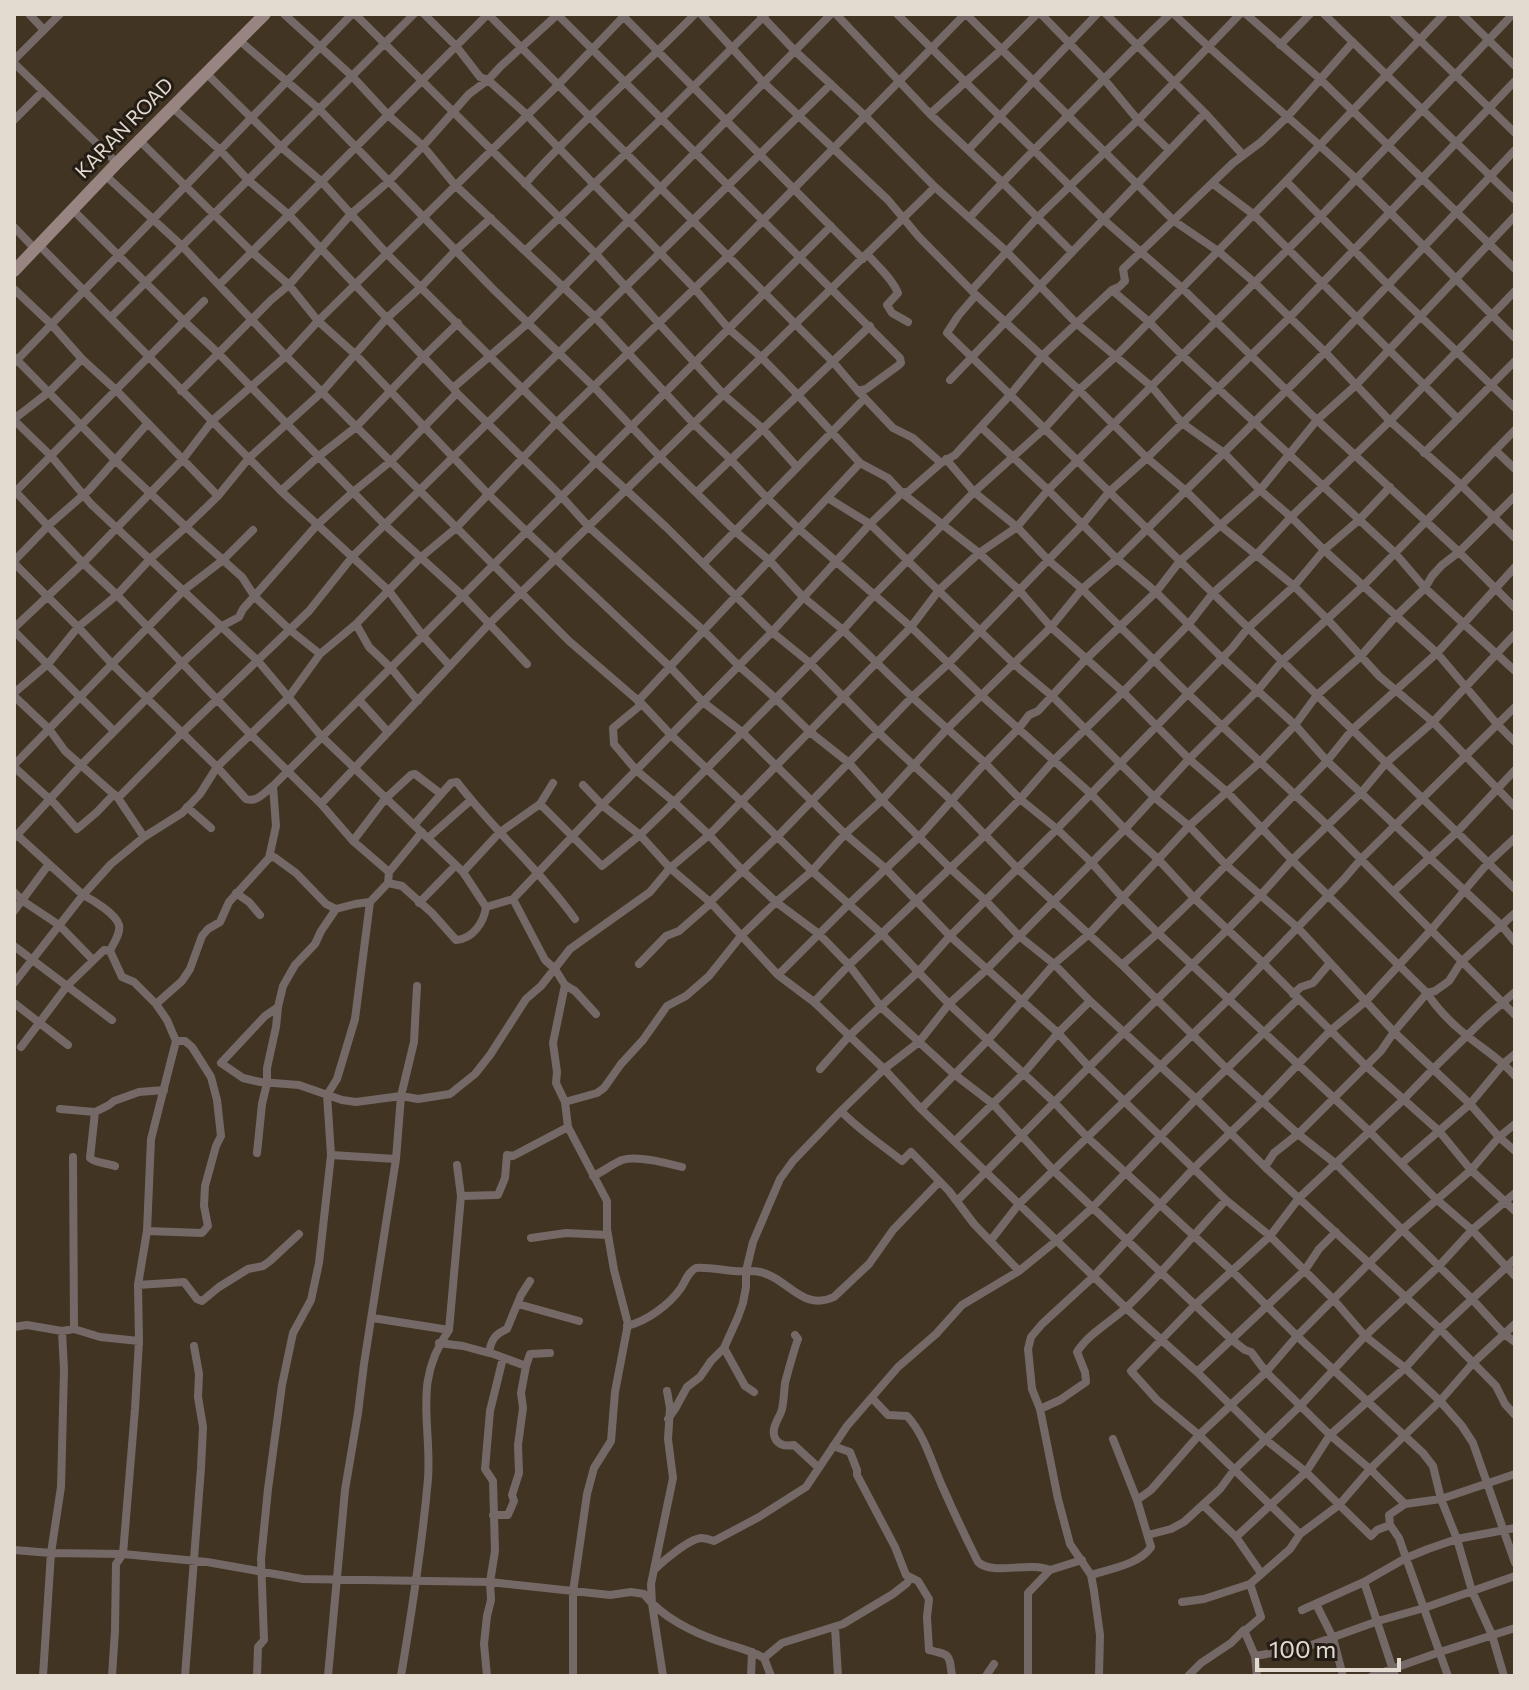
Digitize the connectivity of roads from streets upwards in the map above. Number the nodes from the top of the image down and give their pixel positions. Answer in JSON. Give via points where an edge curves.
{"nodes":[{"id":1,"x":29,"y":14,"type":"edge"},
{"id":2,"x":60,"y":14,"type":"edge"},
{"id":3,"x":265,"y":14,"type":"edge"},
{"id":4,"x":284,"y":14,"type":"edge"},
{"id":5,"x":353,"y":14,"type":"edge"},
{"id":6,"x":414,"y":14,"type":"edge"},
{"id":7,"x":424,"y":14,"type":"edge"},
{"id":8,"x":488,"y":14,"type":"edge"},
{"id":9,"x":558,"y":14,"type":"edge"},
{"id":10,"x":695,"y":14,"type":"edge"},
{"id":11,"x":701,"y":14,"type":"edge"},
{"id":12,"x":833,"y":14,"type":"edge"},
{"id":13,"x":897,"y":14,"type":"edge"},
{"id":14,"x":966,"y":14,"type":"edge"},
{"id":15,"x":1039,"y":14,"type":"edge"},
{"id":16,"x":1097,"y":14,"type":"edge"},
{"id":17,"x":1106,"y":14,"type":"edge"},
{"id":18,"x":1172,"y":14,"type":"edge"},
{"id":19,"x":1243,"y":14,"type":"edge"},
{"id":20,"x":1310,"y":14,"type":"edge"},
{"id":21,"x":1324,"y":14,"type":"edge"},
{"id":22,"x":1393,"y":14,"type":"edge"},
{"id":23,"x":1444,"y":14,"type":"edge"},
{"id":24,"x":1462,"y":14,"type":"edge"},
{"id":25,"x":1513,"y":14,"type":"edge"},
{"id":26,"x":624,"y":15,"type":"edge"},
{"id":27,"x":763,"y":15,"type":"edge"},
{"id":28,"x":44,"y":30,"type":"junction"},
{"id":29,"x":239,"y":40,"type":"junction"},
{"id":30,"x":1418,"y":40,"type":"junction"},
{"id":31,"x":1488,"y":40,"type":"junction"},
{"id":32,"x":1353,"y":42,"type":"junction"},
{"id":33,"x":385,"y":43,"type":"junction"},
{"id":34,"x":1069,"y":44,"type":"junction"},
{"id":35,"x":1136,"y":44,"type":"junction"},
{"id":36,"x":1280,"y":45,"type":"junction"},
{"id":37,"x":320,"y":46,"type":"junction"},
{"id":38,"x":456,"y":46,"type":"junction"},
{"id":39,"x":521,"y":47,"type":"junction"},
{"id":40,"x":932,"y":47,"type":"junction"},
{"id":41,"x":592,"y":48,"type":"junction"},
{"id":42,"x":732,"y":48,"type":"junction"},
{"id":43,"x":1208,"y":48,"type":"junction"},
{"id":44,"x":1002,"y":49,"type":"junction"},
{"id":45,"x":658,"y":51,"type":"junction"},
{"id":46,"x":795,"y":51,"type":"junction"},
{"id":47,"x":14,"y":61,"type":"edge"},
{"id":48,"x":1515,"y":66,"type":"edge"},
{"id":49,"x":206,"y":73,"type":"junction"},
{"id":50,"x":1386,"y":74,"type":"junction"},
{"id":51,"x":1455,"y":74,"type":"junction"},
{"id":52,"x":352,"y":76,"type":"junction"},
{"id":53,"x":1104,"y":79,"type":"junction"},
{"id":54,"x":1320,"y":79,"type":"junction"},
{"id":55,"x":287,"y":80,"type":"junction"},
{"id":56,"x":422,"y":80,"type":"junction"},
{"id":57,"x":488,"y":80,"type":"junction"},
{"id":58,"x":899,"y":81,"type":"junction"},
{"id":59,"x":965,"y":81,"type":"junction"},
{"id":60,"x":1034,"y":81,"type":"junction"},
{"id":61,"x":1515,"y":81,"type":"edge"},
{"id":62,"x":763,"y":82,"type":"junction"},
{"id":63,"x":1175,"y":82,"type":"junction"},
{"id":64,"x":626,"y":83,"type":"junction"},
{"id":65,"x":831,"y":84,"type":"junction"},
{"id":66,"x":558,"y":85,"type":"junction"},
{"id":67,"x":693,"y":87,"type":"junction"},
{"id":68,"x":43,"y":91,"type":"junction"},
{"id":69,"x":172,"y":107,"type":"junction"},
{"id":70,"x":1489,"y":108,"type":"junction"},
{"id":71,"x":319,"y":109,"type":"junction"},
{"id":72,"x":1422,"y":109,"type":"junction"},
{"id":73,"x":1353,"y":111,"type":"junction"},
{"id":74,"x":453,"y":112,"type":"junction"},
{"id":75,"x":1205,"y":113,"type":"junction"},
{"id":76,"x":526,"y":114,"type":"junction"},
{"id":77,"x":930,"y":114,"type":"junction"},
{"id":78,"x":1067,"y":114,"type":"junction"},
{"id":79,"x":388,"y":115,"type":"junction"},
{"id":80,"x":799,"y":116,"type":"junction"},
{"id":81,"x":865,"y":116,"type":"junction"},
{"id":82,"x":1288,"y":116,"type":"junction"},
{"id":83,"x":999,"y":117,"type":"junction"},
{"id":84,"x":252,"y":118,"type":"junction"},
{"id":85,"x":591,"y":118,"type":"junction"},
{"id":86,"x":662,"y":118,"type":"junction"},
{"id":87,"x":14,"y":120,"type":"edge"},
{"id":88,"x":726,"y":120,"type":"junction"},
{"id":89,"x":1138,"y":120,"type":"junction"},
{"id":90,"x":1515,"y":133,"type":"edge"},
{"id":91,"x":139,"y":140,"type":"junction"},
{"id":92,"x":1456,"y":143,"type":"junction"},
{"id":93,"x":423,"y":146,"type":"junction"},
{"id":94,"x":1320,"y":146,"type":"junction"},
{"id":95,"x":1388,"y":146,"type":"junction"},
{"id":96,"x":281,"y":147,"type":"junction"},
{"id":97,"x":355,"y":148,"type":"junction"},
{"id":98,"x":558,"y":148,"type":"junction"},
{"id":99,"x":1033,"y":149,"type":"junction"},
{"id":100,"x":492,"y":150,"type":"junction"},
{"id":101,"x":833,"y":150,"type":"junction"},
{"id":102,"x":968,"y":150,"type":"junction"},
{"id":103,"x":1169,"y":150,"type":"junction"},
{"id":104,"x":1515,"y":150,"type":"edge"},
{"id":105,"x":221,"y":151,"type":"junction"},
{"id":106,"x":1104,"y":151,"type":"junction"},
{"id":107,"x":695,"y":152,"type":"junction"},
{"id":108,"x":626,"y":153,"type":"junction"},
{"id":109,"x":760,"y":154,"type":"junction"},
{"id":110,"x":1243,"y":155,"type":"junction"},
{"id":111,"x":117,"y":163,"type":"junction"},
{"id":112,"x":105,"y":175,"type":"junction"},
{"id":113,"x":1490,"y":176,"type":"junction"},
{"id":114,"x":1422,"y":179,"type":"junction"},
{"id":115,"x":248,"y":180,"type":"junction"},
{"id":116,"x":1356,"y":180,"type":"junction"},
{"id":117,"x":1286,"y":181,"type":"junction"},
{"id":118,"x":322,"y":182,"type":"junction"},
{"id":119,"x":388,"y":182,"type":"junction"},
{"id":120,"x":1002,"y":182,"type":"junction"},
{"id":121,"x":1212,"y":183,"type":"junction"},
{"id":122,"x":525,"y":184,"type":"junction"},
{"id":123,"x":1138,"y":184,"type":"junction"},
{"id":124,"x":455,"y":185,"type":"junction"},
{"id":125,"x":594,"y":185,"type":"junction"},
{"id":126,"x":729,"y":185,"type":"junction"},
{"id":127,"x":186,"y":186,"type":"junction"},
{"id":128,"x":1069,"y":186,"type":"junction"},
{"id":129,"x":660,"y":187,"type":"junction"},
{"id":130,"x":935,"y":187,"type":"junction"},
{"id":131,"x":794,"y":188,"type":"junction"},
{"id":132,"x":1515,"y":200,"type":"edge"},
{"id":133,"x":72,"y":209,"type":"junction"},
{"id":134,"x":1457,"y":212,"type":"junction"},
{"id":135,"x":215,"y":213,"type":"junction"},
{"id":136,"x":1390,"y":213,"type":"junction"},
{"id":137,"x":351,"y":214,"type":"junction"},
{"id":138,"x":1253,"y":214,"type":"junction"},
{"id":139,"x":289,"y":215,"type":"junction"},
{"id":140,"x":1321,"y":216,"type":"junction"},
{"id":141,"x":1515,"y":216,"type":"edge"},
{"id":142,"x":424,"y":217,"type":"junction"},
{"id":143,"x":970,"y":217,"type":"junction"},
{"id":144,"x":1038,"y":217,"type":"junction"},
{"id":145,"x":491,"y":218,"type":"junction"},
{"id":146,"x":559,"y":218,"type":"junction"},
{"id":147,"x":904,"y":219,"type":"junction"},
{"id":148,"x":152,"y":220,"type":"junction"},
{"id":149,"x":626,"y":220,"type":"junction"},
{"id":150,"x":763,"y":220,"type":"junction"},
{"id":151,"x":1104,"y":220,"type":"junction"},
{"id":152,"x":693,"y":221,"type":"junction"},
{"id":153,"x":1174,"y":221,"type":"junction"},
{"id":154,"x":831,"y":226,"type":"junction"},
{"id":155,"x":14,"y":227,"type":"edge"},
{"id":156,"x":1489,"y":243,"type":"junction"},
{"id":157,"x":182,"y":246,"type":"junction"},
{"id":158,"x":37,"y":247,"type":"junction"},
{"id":159,"x":1424,"y":247,"type":"junction"},
{"id":160,"x":322,"y":249,"type":"junction"},
{"id":161,"x":1287,"y":249,"type":"junction"},
{"id":162,"x":456,"y":250,"type":"junction"},
{"id":163,"x":526,"y":250,"type":"junction"},
{"id":164,"x":1354,"y":250,"type":"junction"},
{"id":165,"x":1006,"y":251,"type":"junction"},
{"id":166,"x":1218,"y":251,"type":"junction"},
{"id":167,"x":252,"y":252,"type":"junction"},
{"id":168,"x":1072,"y":252,"type":"junction"},
{"id":169,"x":595,"y":253,"type":"junction"},
{"id":170,"x":660,"y":253,"type":"junction"},
{"id":171,"x":1139,"y":253,"type":"junction"},
{"id":172,"x":387,"y":254,"type":"junction"},
{"id":173,"x":117,"y":256,"type":"junction"},
{"id":174,"x":728,"y":256,"type":"junction"},
{"id":175,"x":801,"y":257,"type":"junction"},
{"id":176,"x":866,"y":257,"type":"junction"},
{"id":177,"x":1515,"y":269,"type":"edge"},
{"id":178,"x":14,"y":271,"type":"edge"},
{"id":179,"x":1454,"y":279,"type":"junction"},
{"id":180,"x":146,"y":282,"type":"junction"},
{"id":181,"x":1255,"y":283,"type":"junction"},
{"id":182,"x":1322,"y":284,"type":"junction"},
{"id":183,"x":219,"y":285,"type":"junction"},
{"id":184,"x":289,"y":285,"type":"junction"},
{"id":185,"x":1388,"y":285,"type":"junction"},
{"id":186,"x":355,"y":286,"type":"junction"},
{"id":187,"x":421,"y":287,"type":"junction"},
{"id":188,"x":561,"y":287,"type":"junction"},
{"id":189,"x":626,"y":287,"type":"junction"},
{"id":190,"x":1039,"y":287,"type":"junction"},
{"id":191,"x":1182,"y":288,"type":"junction"},
{"id":192,"x":14,"y":289,"type":"edge"},
{"id":193,"x":695,"y":289,"type":"junction"},
{"id":194,"x":833,"y":289,"type":"junction"},
{"id":195,"x":1112,"y":290,"type":"junction"},
{"id":196,"x":84,"y":291,"type":"junction"},
{"id":197,"x":1515,"y":291,"type":"edge"},
{"id":198,"x":765,"y":293,"type":"junction"},
{"id":199,"x":974,"y":293,"type":"junction"},
{"id":200,"x":204,"y":301,"type":"dead end"},
{"id":201,"x":1421,"y":315,"type":"junction"},
{"id":202,"x":1492,"y":315,"type":"junction"},
{"id":203,"x":111,"y":317,"type":"junction"},
{"id":204,"x":595,"y":317,"type":"junction"},
{"id":205,"x":1290,"y":317,"type":"junction"},
{"id":206,"x":1357,"y":318,"type":"junction"},
{"id":207,"x":386,"y":319,"type":"junction"},
{"id":208,"x":252,"y":320,"type":"junction"},
{"id":209,"x":184,"y":321,"type":"junction"},
{"id":210,"x":318,"y":321,"type":"junction"},
{"id":211,"x":1217,"y":321,"type":"junction"},
{"id":212,"x":908,"y":322,"type":"dead end"},
{"id":213,"x":1006,"y":322,"type":"junction"},
{"id":214,"x":1149,"y":322,"type":"junction"},
{"id":215,"x":458,"y":323,"type":"junction"},
{"id":216,"x":528,"y":323,"type":"junction"},
{"id":217,"x":1076,"y":323,"type":"junction"},
{"id":218,"x":51,"y":324,"type":"junction"},
{"id":219,"x":796,"y":324,"type":"junction"},
{"id":220,"x":659,"y":325,"type":"junction"},
{"id":221,"x":870,"y":326,"type":"junction"},
{"id":222,"x":729,"y":329,"type":"junction"},
{"id":223,"x":1515,"y":338,"type":"edge"},
{"id":224,"x":1388,"y":350,"type":"junction"},
{"id":225,"x":1458,"y":350,"type":"junction"},
{"id":226,"x":628,"y":352,"type":"junction"},
{"id":227,"x":1325,"y":352,"type":"junction"},
{"id":228,"x":219,"y":354,"type":"junction"},
{"id":229,"x":558,"y":354,"type":"junction"},
{"id":230,"x":1251,"y":354,"type":"junction"},
{"id":231,"x":356,"y":355,"type":"junction"},
{"id":232,"x":489,"y":355,"type":"junction"},
{"id":233,"x":1182,"y":355,"type":"junction"},
{"id":234,"x":149,"y":356,"type":"junction"},
{"id":235,"x":286,"y":356,"type":"junction"},
{"id":236,"x":1042,"y":356,"type":"junction"},
{"id":237,"x":1116,"y":356,"type":"junction"},
{"id":238,"x":972,"y":357,"type":"junction"},
{"id":239,"x":422,"y":358,"type":"junction"},
{"id":240,"x":762,"y":358,"type":"junction"},
{"id":241,"x":82,"y":359,"type":"junction"},
{"id":242,"x":15,"y":360,"type":"edge"},
{"id":243,"x":1515,"y":361,"type":"edge"},
{"id":244,"x":833,"y":362,"type":"junction"},
{"id":245,"x":695,"y":363,"type":"junction"},
{"id":246,"x":950,"y":380,"type":"dead end"},
{"id":247,"x":1492,"y":385,"type":"junction"},
{"id":248,"x":250,"y":386,"type":"junction"},
{"id":249,"x":1355,"y":386,"type":"junction"},
{"id":250,"x":1424,"y":386,"type":"junction"},
{"id":251,"x":594,"y":387,"type":"junction"},
{"id":252,"x":1152,"y":387,"type":"junction"},
{"id":253,"x":523,"y":389,"type":"junction"},
{"id":254,"x":1218,"y":389,"type":"junction"},
{"id":255,"x":116,"y":390,"type":"junction"},
{"id":256,"x":455,"y":390,"type":"junction"},
{"id":257,"x":1079,"y":390,"type":"junction"},
{"id":258,"x":1286,"y":390,"type":"junction"},
{"id":259,"x":181,"y":391,"type":"junction"},
{"id":260,"x":392,"y":391,"type":"junction"},
{"id":261,"x":49,"y":392,"type":"junction"},
{"id":262,"x":322,"y":392,"type":"junction"},
{"id":263,"x":665,"y":393,"type":"junction"},
{"id":264,"x":797,"y":394,"type":"junction"},
{"id":265,"x":724,"y":395,"type":"junction"},
{"id":266,"x":861,"y":395,"type":"junction"},
{"id":267,"x":1010,"y":395,"type":"junction"},
{"id":268,"x":1515,"y":408,"type":"edge"},
{"id":269,"x":1458,"y":419,"type":"junction"},
{"id":270,"x":14,"y":420,"type":"edge"},
{"id":271,"x":213,"y":420,"type":"junction"},
{"id":272,"x":1317,"y":420,"type":"junction"},
{"id":273,"x":1390,"y":421,"type":"junction"},
{"id":274,"x":557,"y":422,"type":"junction"},
{"id":275,"x":1254,"y":422,"type":"junction"},
{"id":276,"x":148,"y":423,"type":"junction"},
{"id":277,"x":1182,"y":423,"type":"junction"},
{"id":278,"x":287,"y":424,"type":"junction"},
{"id":279,"x":487,"y":424,"type":"junction"},
{"id":280,"x":694,"y":424,"type":"junction"},
{"id":281,"x":1114,"y":424,"type":"junction"},
{"id":282,"x":81,"y":426,"type":"junction"},
{"id":283,"x":356,"y":427,"type":"junction"},
{"id":284,"x":424,"y":427,"type":"junction"},
{"id":285,"x":631,"y":427,"type":"junction"},
{"id":286,"x":981,"y":427,"type":"junction"},
{"id":287,"x":762,"y":428,"type":"junction"},
{"id":288,"x":1044,"y":429,"type":"junction"},
{"id":289,"x":1515,"y":430,"type":"edge"},
{"id":290,"x":832,"y":432,"type":"junction"},
{"id":291,"x":1495,"y":450,"type":"junction"},
{"id":292,"x":1224,"y":453,"type":"junction"},
{"id":293,"x":1424,"y":453,"type":"junction"},
{"id":294,"x":51,"y":456,"type":"junction"},
{"id":295,"x":319,"y":456,"type":"junction"},
{"id":296,"x":1289,"y":456,"type":"junction"},
{"id":297,"x":1355,"y":456,"type":"junction"},
{"id":298,"x":454,"y":457,"type":"junction"},
{"id":299,"x":660,"y":457,"type":"junction"},
{"id":300,"x":1011,"y":457,"type":"junction"},
{"id":301,"x":249,"y":458,"type":"junction"},
{"id":302,"x":1147,"y":458,"type":"junction"},
{"id":303,"x":183,"y":459,"type":"junction"},
{"id":304,"x":522,"y":459,"type":"junction"},
{"id":305,"x":115,"y":460,"type":"junction"},
{"id":306,"x":731,"y":460,"type":"junction"},
{"id":307,"x":391,"y":461,"type":"junction"},
{"id":308,"x":943,"y":461,"type":"junction"},
{"id":309,"x":1078,"y":461,"type":"junction"},
{"id":310,"x":596,"y":462,"type":"junction"},
{"id":311,"x":860,"y":463,"type":"junction"},
{"id":312,"x":797,"y":467,"type":"junction"},
{"id":313,"x":1515,"y":469,"type":"edge"},
{"id":314,"x":1462,"y":486,"type":"junction"},
{"id":315,"x":1323,"y":487,"type":"junction"},
{"id":316,"x":1390,"y":487,"type":"junction"},
{"id":317,"x":626,"y":490,"type":"junction"},
{"id":318,"x":1048,"y":490,"type":"junction"},
{"id":319,"x":1260,"y":490,"type":"junction"},
{"id":320,"x":281,"y":491,"type":"junction"},
{"id":321,"x":419,"y":491,"type":"junction"},
{"id":322,"x":1186,"y":491,"type":"junction"},
{"id":323,"x":15,"y":492,"type":"edge"},
{"id":324,"x":353,"y":492,"type":"junction"},
{"id":325,"x":697,"y":492,"type":"junction"},
{"id":326,"x":974,"y":492,"type":"junction"},
{"id":327,"x":1109,"y":492,"type":"junction"},
{"id":328,"x":84,"y":493,"type":"junction"},
{"id":329,"x":150,"y":493,"type":"junction"},
{"id":330,"x":902,"y":493,"type":"junction"},
{"id":331,"x":488,"y":494,"type":"junction"},
{"id":332,"x":218,"y":496,"type":"junction"},
{"id":333,"x":1515,"y":496,"type":"edge"},
{"id":334,"x":562,"y":497,"type":"junction"},
{"id":335,"x":767,"y":498,"type":"junction"},
{"id":336,"x":828,"y":498,"type":"junction"},
{"id":337,"x":1291,"y":517,"type":"junction"},
{"id":338,"x":1493,"y":518,"type":"junction"},
{"id":339,"x":1359,"y":520,"type":"junction"},
{"id":340,"x":1425,"y":521,"type":"junction"},
{"id":341,"x":870,"y":524,"type":"junction"},
{"id":342,"x":942,"y":524,"type":"junction"},
{"id":343,"x":49,"y":525,"type":"junction"},
{"id":344,"x":317,"y":525,"type":"junction"},
{"id":345,"x":385,"y":525,"type":"junction"},
{"id":346,"x":1082,"y":525,"type":"junction"},
{"id":347,"x":1221,"y":526,"type":"junction"},
{"id":348,"x":186,"y":527,"type":"junction"},
{"id":349,"x":589,"y":527,"type":"junction"},
{"id":350,"x":1017,"y":527,"type":"junction"},
{"id":351,"x":116,"y":528,"type":"junction"},
{"id":352,"x":456,"y":528,"type":"junction"},
{"id":353,"x":1146,"y":528,"type":"junction"},
{"id":354,"x":799,"y":529,"type":"junction"},
{"id":355,"x":253,"y":530,"type":"dead end"},
{"id":356,"x":735,"y":531,"type":"junction"},
{"id":357,"x":527,"y":532,"type":"junction"},
{"id":358,"x":1515,"y":538,"type":"edge"},
{"id":359,"x":1324,"y":550,"type":"junction"},
{"id":360,"x":1459,"y":552,"type":"junction"},
{"id":361,"x":979,"y":553,"type":"junction"},
{"id":362,"x":1395,"y":553,"type":"junction"},
{"id":363,"x":1257,"y":554,"type":"junction"},
{"id":364,"x":353,"y":556,"type":"junction"},
{"id":365,"x":420,"y":558,"type":"junction"},
{"id":366,"x":150,"y":559,"type":"junction"},
{"id":367,"x":556,"y":559,"type":"junction"},
{"id":368,"x":1117,"y":559,"type":"junction"},
{"id":369,"x":223,"y":560,"type":"junction"},
{"id":370,"x":836,"y":560,"type":"junction"},
{"id":371,"x":908,"y":560,"type":"junction"},
{"id":372,"x":1048,"y":560,"type":"junction"},
{"id":373,"x":770,"y":561,"type":"junction"},
{"id":374,"x":1180,"y":561,"type":"junction"},
{"id":375,"x":14,"y":562,"type":"edge"},
{"id":376,"x":83,"y":563,"type":"junction"},
{"id":377,"x":704,"y":563,"type":"junction"},
{"id":378,"x":493,"y":566,"type":"junction"},
{"id":379,"x":1515,"y":567,"type":"edge"},
{"id":380,"x":1294,"y":586,"type":"junction"},
{"id":381,"x":1363,"y":586,"type":"junction"},
{"id":382,"x":1425,"y":588,"type":"junction"},
{"id":383,"x":1082,"y":589,"type":"junction"},
{"id":384,"x":1495,"y":589,"type":"junction"},
{"id":385,"x":184,"y":590,"type":"junction"},
{"id":386,"x":939,"y":590,"type":"junction"},
{"id":387,"x":1019,"y":590,"type":"junction"},
{"id":388,"x":389,"y":591,"type":"junction"},
{"id":389,"x":1156,"y":592,"type":"junction"},
{"id":390,"x":520,"y":593,"type":"junction"},
{"id":391,"x":1213,"y":593,"type":"junction"},
{"id":392,"x":875,"y":594,"type":"junction"},
{"id":393,"x":117,"y":595,"type":"junction"},
{"id":394,"x":48,"y":596,"type":"junction"},
{"id":395,"x":463,"y":596,"type":"junction"},
{"id":396,"x":736,"y":596,"type":"junction"},
{"id":397,"x":255,"y":597,"type":"junction"},
{"id":398,"x":803,"y":597,"type":"junction"},
{"id":399,"x":1515,"y":608,"type":"edge"},
{"id":400,"x":1395,"y":617,"type":"junction"},
{"id":401,"x":1328,"y":620,"type":"junction"},
{"id":402,"x":356,"y":624,"type":"junction"},
{"id":403,"x":489,"y":624,"type":"junction"},
{"id":404,"x":1463,"y":624,"type":"junction"},
{"id":405,"x":1188,"y":625,"type":"junction"},
{"id":406,"x":222,"y":626,"type":"junction"},
{"id":407,"x":78,"y":627,"type":"junction"},
{"id":408,"x":911,"y":627,"type":"junction"},
{"id":409,"x":1051,"y":627,"type":"junction"},
{"id":410,"x":1120,"y":627,"type":"junction"},
{"id":411,"x":149,"y":628,"type":"junction"},
{"id":412,"x":1248,"y":628,"type":"junction"},
{"id":413,"x":14,"y":630,"type":"edge"},
{"id":414,"x":290,"y":630,"type":"junction"},
{"id":415,"x":843,"y":630,"type":"junction"},
{"id":416,"x":704,"y":631,"type":"junction"},
{"id":417,"x":980,"y":631,"type":"junction"},
{"id":418,"x":772,"y":632,"type":"junction"},
{"id":419,"x":1515,"y":634,"type":"edge"},
{"id":420,"x":423,"y":636,"type":"junction"},
{"id":421,"x":1437,"y":653,"type":"junction"},
{"id":422,"x":320,"y":654,"type":"junction"},
{"id":423,"x":1496,"y":654,"type":"junction"},
{"id":424,"x":1221,"y":657,"type":"junction"},
{"id":425,"x":1360,"y":657,"type":"junction"},
{"id":426,"x":1085,"y":660,"type":"junction"},
{"id":427,"x":1153,"y":660,"type":"junction"},
{"id":428,"x":258,"y":661,"type":"junction"},
{"id":429,"x":876,"y":661,"type":"junction"},
{"id":430,"x":1282,"y":661,"type":"junction"},
{"id":431,"x":182,"y":663,"type":"junction"},
{"id":432,"x":810,"y":663,"type":"junction"},
{"id":433,"x":48,"y":664,"type":"junction"},
{"id":434,"x":527,"y":664,"type":"dead end"},
{"id":435,"x":948,"y":664,"type":"junction"},
{"id":436,"x":1014,"y":664,"type":"junction"},
{"id":437,"x":113,"y":665,"type":"junction"},
{"id":438,"x":450,"y":666,"type":"junction"},
{"id":439,"x":739,"y":666,"type":"junction"},
{"id":440,"x":670,"y":667,"type":"junction"},
{"id":441,"x":391,"y":668,"type":"junction"},
{"id":442,"x":1515,"y":671,"type":"edge"},
{"id":443,"x":1466,"y":687,"type":"junction"},
{"id":444,"x":1258,"y":690,"type":"junction"},
{"id":445,"x":1396,"y":691,"type":"junction"},
{"id":446,"x":1123,"y":692,"type":"junction"},
{"id":447,"x":1187,"y":693,"type":"junction"},
{"id":448,"x":14,"y":694,"type":"edge"},
{"id":449,"x":1317,"y":695,"type":"junction"},
{"id":450,"x":982,"y":696,"type":"junction"},
{"id":451,"x":1052,"y":696,"type":"junction"},
{"id":452,"x":81,"y":697,"type":"junction"},
{"id":453,"x":842,"y":697,"type":"junction"},
{"id":454,"x":912,"y":697,"type":"junction"},
{"id":455,"x":288,"y":698,"type":"junction"},
{"id":456,"x":775,"y":698,"type":"junction"},
{"id":457,"x":148,"y":699,"type":"junction"},
{"id":458,"x":217,"y":699,"type":"junction"},
{"id":459,"x":359,"y":700,"type":"junction"},
{"id":460,"x":418,"y":701,"type":"junction"},
{"id":461,"x":640,"y":702,"type":"junction"},
{"id":462,"x":703,"y":702,"type":"junction"},
{"id":463,"x":1515,"y":707,"type":"edge"},
{"id":464,"x":1433,"y":722,"type":"junction"},
{"id":465,"x":1497,"y":724,"type":"junction"},
{"id":466,"x":1156,"y":725,"type":"junction"},
{"id":467,"x":1295,"y":725,"type":"junction"},
{"id":468,"x":1224,"y":726,"type":"junction"},
{"id":469,"x":1019,"y":728,"type":"junction"},
{"id":470,"x":49,"y":729,"type":"junction"},
{"id":471,"x":947,"y":729,"type":"junction"},
{"id":472,"x":1084,"y":729,"type":"junction"},
{"id":473,"x":1352,"y":730,"type":"junction"},
{"id":474,"x":114,"y":731,"type":"junction"},
{"id":475,"x":183,"y":732,"type":"junction"},
{"id":476,"x":388,"y":732,"type":"junction"},
{"id":477,"x":742,"y":732,"type":"junction"},
{"id":478,"x":810,"y":732,"type":"junction"},
{"id":479,"x":879,"y":733,"type":"junction"},
{"id":480,"x":251,"y":735,"type":"junction"},
{"id":481,"x":671,"y":735,"type":"junction"},
{"id":482,"x":322,"y":737,"type":"junction"},
{"id":483,"x":1515,"y":742,"type":"edge"},
{"id":484,"x":1466,"y":755,"type":"junction"},
{"id":485,"x":1189,"y":759,"type":"junction"},
{"id":486,"x":1054,"y":760,"type":"junction"},
{"id":487,"x":1327,"y":761,"type":"junction"},
{"id":488,"x":1260,"y":762,"type":"junction"},
{"id":489,"x":849,"y":763,"type":"junction"},
{"id":490,"x":985,"y":763,"type":"junction"},
{"id":491,"x":1386,"y":763,"type":"junction"},
{"id":492,"x":1119,"y":764,"type":"junction"},
{"id":493,"x":81,"y":765,"type":"junction"},
{"id":494,"x":14,"y":766,"type":"edge"},
{"id":495,"x":914,"y":766,"type":"junction"},
{"id":496,"x":217,"y":767,"type":"junction"},
{"id":497,"x":707,"y":767,"type":"junction"},
{"id":498,"x":777,"y":767,"type":"junction"},
{"id":499,"x":355,"y":768,"type":"junction"},
{"id":500,"x":636,"y":770,"type":"junction"},
{"id":501,"x":1515,"y":770,"type":"edge"},
{"id":502,"x":287,"y":772,"type":"junction"},
{"id":503,"x":553,"y":783,"type":"dead end"},
{"id":504,"x":583,"y":785,"type":"dead end"},
{"id":505,"x":273,"y":786,"type":"junction"},
{"id":506,"x":1498,"y":789,"type":"junction"},
{"id":507,"x":1227,"y":792,"type":"junction"},
{"id":508,"x":1090,"y":793,"type":"junction"},
{"id":509,"x":1361,"y":793,"type":"junction"},
{"id":510,"x":441,"y":794,"type":"junction"},
{"id":511,"x":1294,"y":795,"type":"junction"},
{"id":512,"x":116,"y":796,"type":"junction"},
{"id":513,"x":1154,"y":797,"type":"junction"},
{"id":514,"x":1422,"y":798,"type":"junction"},
{"id":515,"x":49,"y":799,"type":"junction"},
{"id":516,"x":385,"y":799,"type":"junction"},
{"id":517,"x":1020,"y":799,"type":"junction"},
{"id":518,"x":471,"y":800,"type":"junction"},
{"id":519,"x":811,"y":800,"type":"junction"},
{"id":520,"x":882,"y":800,"type":"junction"},
{"id":521,"x":951,"y":800,"type":"junction"},
{"id":522,"x":674,"y":802,"type":"junction"},
{"id":523,"x":742,"y":802,"type":"junction"},
{"id":524,"x":321,"y":804,"type":"junction"},
{"id":525,"x":540,"y":804,"type":"junction"},
{"id":526,"x":602,"y":805,"type":"junction"},
{"id":527,"x":187,"y":807,"type":"junction"},
{"id":528,"x":1515,"y":807,"type":"edge"},
{"id":529,"x":414,"y":825,"type":"junction"},
{"id":530,"x":1189,"y":826,"type":"junction"},
{"id":531,"x":1328,"y":826,"type":"junction"},
{"id":532,"x":1395,"y":826,"type":"junction"},
{"id":533,"x":211,"y":828,"type":"dead end"},
{"id":534,"x":1261,"y":828,"type":"junction"},
{"id":535,"x":1057,"y":829,"type":"junction"},
{"id":536,"x":1125,"y":829,"type":"junction"},
{"id":537,"x":1457,"y":832,"type":"junction"},
{"id":538,"x":499,"y":833,"type":"junction"},
{"id":539,"x":845,"y":834,"type":"junction"},
{"id":540,"x":15,"y":835,"type":"edge"},
{"id":541,"x":425,"y":835,"type":"junction"},
{"id":542,"x":640,"y":835,"type":"junction"},
{"id":543,"x":709,"y":835,"type":"junction"},
{"id":544,"x":985,"y":835,"type":"junction"},
{"id":545,"x":572,"y":836,"type":"junction"},
{"id":546,"x":778,"y":836,"type":"junction"},
{"id":547,"x":920,"y":836,"type":"junction"},
{"id":548,"x":144,"y":837,"type":"junction"},
{"id":549,"x":1515,"y":838,"type":"edge"},
{"id":550,"x":353,"y":841,"type":"junction"},
{"id":551,"x":269,"y":858,"type":"junction"},
{"id":552,"x":1428,"y":858,"type":"junction"},
{"id":553,"x":1158,"y":859,"type":"junction"},
{"id":554,"x":1361,"y":859,"type":"junction"},
{"id":555,"x":1292,"y":860,"type":"junction"},
{"id":556,"x":1091,"y":862,"type":"junction"},
{"id":557,"x":1488,"y":863,"type":"junction"},
{"id":558,"x":49,"y":864,"type":"junction"},
{"id":559,"x":1225,"y":864,"type":"junction"},
{"id":560,"x":459,"y":868,"type":"junction"},
{"id":561,"x":670,"y":868,"type":"junction"},
{"id":562,"x":885,"y":868,"type":"junction"},
{"id":563,"x":951,"y":869,"type":"junction"},
{"id":564,"x":1018,"y":869,"type":"junction"},
{"id":565,"x":743,"y":871,"type":"junction"},
{"id":566,"x":812,"y":871,"type":"junction"},
{"id":567,"x":389,"y":872,"type":"junction"},
{"id":568,"x":538,"y":873,"type":"junction"},
{"id":569,"x":388,"y":883,"type":"junction"},
{"id":570,"x":1515,"y":889,"type":"edge"},
{"id":571,"x":1463,"y":890,"type":"junction"},
{"id":572,"x":1394,"y":891,"type":"junction"},
{"id":573,"x":14,"y":892,"type":"edge"},
{"id":574,"x":236,"y":893,"type":"junction"},
{"id":575,"x":1328,"y":894,"type":"junction"},
{"id":576,"x":83,"y":895,"type":"junction"},
{"id":577,"x":1260,"y":896,"type":"junction"},
{"id":578,"x":1122,"y":897,"type":"junction"},
{"id":579,"x":1194,"y":898,"type":"junction"},
{"id":580,"x":513,"y":899,"type":"junction"},
{"id":581,"x":23,"y":901,"type":"junction"},
{"id":582,"x":918,"y":901,"type":"junction"},
{"id":583,"x":986,"y":901,"type":"junction"},
{"id":584,"x":1053,"y":901,"type":"junction"},
{"id":585,"x":370,"y":902,"type":"junction"},
{"id":586,"x":776,"y":902,"type":"junction"},
{"id":587,"x":419,"y":903,"type":"junction"},
{"id":588,"x":710,"y":903,"type":"junction"},
{"id":589,"x":849,"y":904,"type":"junction"},
{"id":590,"x":486,"y":907,"type":"junction"},
{"id":591,"x":336,"y":909,"type":"junction"},
{"id":592,"x":14,"y":911,"type":"edge"},
{"id":593,"x":1515,"y":913,"type":"edge"},
{"id":594,"x":260,"y":915,"type":"dead end"},
{"id":595,"x":575,"y":919,"type":"dead end"},
{"id":596,"x":59,"y":925,"type":"junction"},
{"id":597,"x":1502,"y":926,"type":"junction"},
{"id":598,"x":1298,"y":928,"type":"junction"},
{"id":599,"x":1227,"y":930,"type":"junction"},
{"id":600,"x":1431,"y":930,"type":"junction"},
{"id":601,"x":1158,"y":933,"type":"junction"},
{"id":602,"x":819,"y":934,"type":"junction"},
{"id":603,"x":882,"y":934,"type":"junction"},
{"id":604,"x":1089,"y":934,"type":"junction"},
{"id":605,"x":741,"y":936,"type":"junction"},
{"id":606,"x":950,"y":936,"type":"junction"},
{"id":607,"x":1019,"y":936,"type":"junction"},
{"id":608,"x":1515,"y":942,"type":"edge"},
{"id":609,"x":14,"y":946,"type":"edge"},
{"id":610,"x":110,"y":951,"type":"junction"},
{"id":611,"x":93,"y":960,"type":"junction"},
{"id":612,"x":31,"y":961,"type":"junction"},
{"id":613,"x":1461,"y":962,"type":"junction"},
{"id":614,"x":1263,"y":963,"type":"junction"},
{"id":615,"x":1330,"y":963,"type":"junction"},
{"id":616,"x":639,"y":964,"type":"dead end"},
{"id":617,"x":1054,"y":964,"type":"junction"},
{"id":618,"x":849,"y":965,"type":"junction"},
{"id":619,"x":1122,"y":965,"type":"junction"},
{"id":620,"x":1193,"y":965,"type":"junction"},
{"id":621,"x":1399,"y":965,"type":"junction"},
{"id":622,"x":555,"y":969,"type":"junction"},
{"id":623,"x":986,"y":970,"type":"junction"},
{"id":624,"x":919,"y":971,"type":"junction"},
{"id":625,"x":778,"y":975,"type":"junction"},
{"id":626,"x":14,"y":983,"type":"edge"},
{"id":627,"x":565,"y":985,"type":"junction"},
{"id":628,"x":67,"y":986,"type":"junction"},
{"id":629,"x":417,"y":986,"type":"dead end"},
{"id":630,"x":1515,"y":992,"type":"edge"},
{"id":631,"x":1427,"y":993,"type":"junction"},
{"id":632,"x":1296,"y":996,"type":"junction"},
{"id":633,"x":1228,"y":1000,"type":"junction"},
{"id":634,"x":1022,"y":1001,"type":"junction"},
{"id":635,"x":1090,"y":1001,"type":"junction"},
{"id":636,"x":1158,"y":1001,"type":"junction"},
{"id":637,"x":1366,"y":1001,"type":"junction"},
{"id":638,"x":814,"y":1002,"type":"junction"},
{"id":639,"x":1503,"y":1002,"type":"junction"},
{"id":640,"x":14,"y":1003,"type":"edge"},
{"id":641,"x":156,"y":1004,"type":"junction"},
{"id":642,"x":949,"y":1004,"type":"junction"},
{"id":643,"x":278,"y":1007,"type":"junction"},
{"id":644,"x":881,"y":1007,"type":"junction"},
{"id":645,"x":596,"y":1014,"type":"dead end"},
{"id":646,"x":1515,"y":1015,"type":"edge"},
{"id":647,"x":112,"y":1020,"type":"dead end"},
{"id":648,"x":39,"y":1023,"type":"junction"},
{"id":649,"x":1330,"y":1031,"type":"junction"},
{"id":650,"x":1125,"y":1032,"type":"junction"},
{"id":651,"x":1394,"y":1032,"type":"junction"},
{"id":652,"x":1058,"y":1033,"type":"junction"},
{"id":653,"x":1192,"y":1033,"type":"junction"},
{"id":654,"x":1264,"y":1033,"type":"junction"},
{"id":655,"x":849,"y":1036,"type":"junction"},
{"id":656,"x":1467,"y":1037,"type":"junction"},
{"id":657,"x":988,"y":1040,"type":"junction"},
{"id":658,"x":176,"y":1041,"type":"junction"},
{"id":659,"x":919,"y":1042,"type":"junction"},
{"id":660,"x":68,"y":1045,"type":"dead end"},
{"id":661,"x":21,"y":1047,"type":"dead end"},
{"id":662,"x":1515,"y":1054,"type":"edge"},
{"id":663,"x":1504,"y":1063,"type":"junction"},
{"id":664,"x":1297,"y":1065,"type":"junction"},
{"id":665,"x":1365,"y":1065,"type":"junction"},
{"id":666,"x":1159,"y":1066,"type":"junction"},
{"id":667,"x":1089,"y":1067,"type":"junction"},
{"id":668,"x":820,"y":1069,"type":"dead end"},
{"id":669,"x":884,"y":1069,"type":"junction"},
{"id":670,"x":1227,"y":1069,"type":"junction"},
{"id":671,"x":1433,"y":1069,"type":"junction"},
{"id":672,"x":1024,"y":1073,"type":"junction"},
{"id":673,"x":954,"y":1074,"type":"junction"},
{"id":674,"x":1515,"y":1076,"type":"edge"},
{"id":675,"x":267,"y":1083,"type":"junction"},
{"id":676,"x":164,"y":1090,"type":"junction"},
{"id":677,"x":327,"y":1095,"type":"junction"},
{"id":678,"x":401,"y":1096,"type":"junction"},
{"id":679,"x":1196,"y":1099,"type":"junction"},
{"id":680,"x":1334,"y":1099,"type":"junction"},
{"id":681,"x":1404,"y":1099,"type":"junction"},
{"id":682,"x":565,"y":1102,"type":"junction"},
{"id":683,"x":1125,"y":1102,"type":"junction"},
{"id":684,"x":1262,"y":1102,"type":"junction"},
{"id":685,"x":1055,"y":1103,"type":"junction"},
{"id":686,"x":993,"y":1104,"type":"junction"},
{"id":687,"x":1470,"y":1104,"type":"junction"},
{"id":688,"x":60,"y":1109,"type":"dead end"},
{"id":689,"x":921,"y":1109,"type":"junction"},
{"id":690,"x":841,"y":1111,"type":"junction"},
{"id":691,"x":95,"y":1112,"type":"junction"},
{"id":692,"x":1515,"y":1124,"type":"edge"},
{"id":693,"x":568,"y":1127,"type":"junction"},
{"id":694,"x":1369,"y":1131,"type":"junction"},
{"id":695,"x":1439,"y":1131,"type":"junction"},
{"id":696,"x":1231,"y":1133,"type":"junction"},
{"id":697,"x":1022,"y":1134,"type":"junction"},
{"id":698,"x":1298,"y":1134,"type":"junction"},
{"id":699,"x":1162,"y":1135,"type":"junction"},
{"id":700,"x":1499,"y":1137,"type":"junction"},
{"id":701,"x":1088,"y":1138,"type":"junction"},
{"id":702,"x":955,"y":1141,"type":"junction"},
{"id":703,"x":1515,"y":1151,"type":"edge"},
{"id":704,"x":257,"y":1153,"type":"dead end"},
{"id":705,"x":331,"y":1155,"type":"junction"},
{"id":706,"x":73,"y":1157,"type":"dead end"},
{"id":707,"x":396,"y":1159,"type":"junction"},
{"id":708,"x":1402,"y":1163,"type":"junction"},
{"id":709,"x":1336,"y":1164,"type":"junction"},
{"id":710,"x":457,"y":1165,"type":"dead end"},
{"id":711,"x":115,"y":1166,"type":"dead end"},
{"id":712,"x":682,"y":1167,"type":"dead end"},
{"id":713,"x":1265,"y":1167,"type":"junction"},
{"id":714,"x":1194,"y":1168,"type":"junction"},
{"id":715,"x":1053,"y":1170,"type":"junction"},
{"id":716,"x":1471,"y":1170,"type":"junction"},
{"id":717,"x":1126,"y":1172,"type":"junction"},
{"id":718,"x":987,"y":1173,"type":"junction"},
{"id":719,"x":593,"y":1176,"type":"junction"},
{"id":720,"x":939,"y":1182,"type":"junction"},
{"id":721,"x":1515,"y":1193,"type":"edge"},
{"id":722,"x":461,"y":1196,"type":"junction"},
{"id":723,"x":1299,"y":1198,"type":"junction"},
{"id":724,"x":1436,"y":1199,"type":"junction"},
{"id":725,"x":1226,"y":1200,"type":"junction"},
{"id":726,"x":957,"y":1201,"type":"junction"},
{"id":727,"x":1505,"y":1202,"type":"junction"},
{"id":728,"x":1019,"y":1204,"type":"junction"},
{"id":729,"x":1160,"y":1205,"type":"junction"},
{"id":730,"x":1092,"y":1208,"type":"junction"},
{"id":731,"x":1515,"y":1211,"type":"edge"},
{"id":732,"x":1402,"y":1230,"type":"junction"},
{"id":733,"x":1472,"y":1230,"type":"junction"},
{"id":734,"x":147,"y":1231,"type":"junction"},
{"id":735,"x":1336,"y":1232,"type":"junction"},
{"id":736,"x":299,"y":1234,"type":"dead end"},
{"id":737,"x":608,"y":1235,"type":"junction"},
{"id":738,"x":1192,"y":1235,"type":"junction"},
{"id":739,"x":1270,"y":1236,"type":"junction"},
{"id":740,"x":531,"y":1238,"type":"dead end"},
{"id":741,"x":991,"y":1240,"type":"junction"},
{"id":742,"x":1056,"y":1241,"type":"junction"},
{"id":743,"x":1126,"y":1242,"type":"junction"},
{"id":744,"x":1515,"y":1259,"type":"edge"},
{"id":745,"x":1371,"y":1264,"type":"junction"},
{"id":746,"x":1439,"y":1266,"type":"junction"},
{"id":747,"x":1507,"y":1268,"type":"junction"},
{"id":748,"x":1305,"y":1270,"type":"junction"},
{"id":749,"x":746,"y":1271,"type":"junction"},
{"id":750,"x":1019,"y":1271,"type":"junction"},
{"id":751,"x":1232,"y":1271,"type":"junction"},
{"id":752,"x":1161,"y":1273,"type":"junction"},
{"id":753,"x":1515,"y":1276,"type":"edge"},
{"id":754,"x":1093,"y":1277,"type":"junction"},
{"id":755,"x":530,"y":1281,"type":"dead end"},
{"id":756,"x":138,"y":1285,"type":"junction"},
{"id":757,"x":1405,"y":1297,"type":"junction"},
{"id":758,"x":1472,"y":1299,"type":"junction"},
{"id":759,"x":1334,"y":1300,"type":"junction"},
{"id":760,"x":518,"y":1304,"type":"junction"},
{"id":761,"x":1196,"y":1304,"type":"junction"},
{"id":762,"x":1267,"y":1305,"type":"junction"},
{"id":763,"x":1126,"y":1308,"type":"junction"},
{"id":764,"x":373,"y":1318,"type":"junction"},
{"id":765,"x":579,"y":1321,"type":"dead end"},
{"id":766,"x":1515,"y":1324,"type":"edge"},
{"id":767,"x":627,"y":1326,"type":"junction"},
{"id":768,"x":14,"y":1327,"type":"edge"},
{"id":769,"x":74,"y":1329,"type":"junction"},
{"id":770,"x":1440,"y":1329,"type":"junction"},
{"id":771,"x":449,"y":1330,"type":"junction"},
{"id":772,"x":62,"y":1331,"type":"junction"},
{"id":773,"x":1504,"y":1334,"type":"junction"},
{"id":774,"x":795,"y":1335,"type":"dead end"},
{"id":775,"x":1297,"y":1336,"type":"junction"},
{"id":776,"x":1365,"y":1336,"type":"junction"},
{"id":777,"x":1232,"y":1340,"type":"junction"},
{"id":778,"x":139,"y":1341,"type":"junction"},
{"id":779,"x":1161,"y":1341,"type":"junction"},
{"id":780,"x":1515,"y":1342,"type":"edge"},
{"id":781,"x":439,"y":1343,"type":"junction"},
{"id":782,"x":194,"y":1346,"type":"dead end"},
{"id":783,"x":724,"y":1348,"type":"junction"},
{"id":784,"x":488,"y":1352,"type":"junction"},
{"id":785,"x":550,"y":1353,"type":"dead end"},
{"id":786,"x":503,"y":1358,"type":"junction"},
{"id":787,"x":1473,"y":1363,"type":"junction"},
{"id":788,"x":526,"y":1366,"type":"junction"},
{"id":789,"x":1405,"y":1368,"type":"junction"},
{"id":790,"x":1333,"y":1370,"type":"junction"},
{"id":791,"x":1197,"y":1372,"type":"junction"},
{"id":792,"x":1266,"y":1372,"type":"junction"},
{"id":793,"x":667,"y":1391,"type":"dead end"},
{"id":794,"x":754,"y":1392,"type":"dead end"},
{"id":795,"x":872,"y":1398,"type":"junction"},
{"id":796,"x":1440,"y":1401,"type":"junction"},
{"id":797,"x":1369,"y":1402,"type":"junction"},
{"id":798,"x":1229,"y":1405,"type":"junction"},
{"id":799,"x":1301,"y":1405,"type":"junction"},
{"id":800,"x":1040,"y":1409,"type":"junction"},
{"id":801,"x":1515,"y":1415,"type":"edge"},
{"id":802,"x":668,"y":1419,"type":"junction"},
{"id":803,"x":1404,"y":1434,"type":"junction"},
{"id":804,"x":1199,"y":1435,"type":"junction"},
{"id":805,"x":1330,"y":1435,"type":"junction"},
{"id":806,"x":1113,"y":1439,"type":"dead end"},
{"id":807,"x":1266,"y":1440,"type":"junction"},
{"id":808,"x":833,"y":1446,"type":"junction"},
{"id":809,"x":819,"y":1468,"type":"junction"},
{"id":810,"x":1370,"y":1469,"type":"junction"},
{"id":811,"x":1234,"y":1470,"type":"junction"},
{"id":812,"x":1306,"y":1472,"type":"junction"},
{"id":813,"x":1515,"y":1474,"type":"edge"},
{"id":814,"x":1488,"y":1482,"type":"junction"},
{"id":815,"x":1441,"y":1499,"type":"junction"},
{"id":816,"x":1137,"y":1500,"type":"junction"},
{"id":817,"x":1405,"y":1504,"type":"junction"},
{"id":818,"x":1203,"y":1505,"type":"junction"},
{"id":819,"x":1272,"y":1505,"type":"junction"},
{"id":820,"x":1339,"y":1505,"type":"junction"},
{"id":821,"x":493,"y":1515,"type":"junction"},
{"id":822,"x":1390,"y":1525,"type":"junction"},
{"id":823,"x":1515,"y":1528,"type":"edge"},
{"id":824,"x":1505,"y":1530,"type":"junction"},
{"id":825,"x":1300,"y":1534,"type":"junction"},
{"id":826,"x":1148,"y":1535,"type":"junction"},
{"id":827,"x":1236,"y":1537,"type":"junction"},
{"id":828,"x":1457,"y":1539,"type":"junction"},
{"id":829,"x":14,"y":1550,"type":"edge"},
{"id":830,"x":51,"y":1553,"type":"junction"},
{"id":831,"x":123,"y":1554,"type":"junction"},
{"id":832,"x":1406,"y":1558,"type":"junction"},
{"id":833,"x":1082,"y":1560,"type":"junction"},
{"id":834,"x":193,"y":1561,"type":"junction"},
{"id":835,"x":1515,"y":1563,"type":"edge"},
{"id":836,"x":654,"y":1570,"type":"junction"},
{"id":837,"x":1050,"y":1570,"type":"junction"},
{"id":838,"x":262,"y":1572,"type":"junction"},
{"id":839,"x":1261,"y":1573,"type":"junction"},
{"id":840,"x":1091,"y":1575,"type":"junction"},
{"id":841,"x":1515,"y":1576,"type":"edge"},
{"id":842,"x":910,"y":1578,"type":"junction"},
{"id":843,"x":337,"y":1580,"type":"junction"},
{"id":844,"x":417,"y":1580,"type":"junction"},
{"id":845,"x":490,"y":1582,"type":"junction"},
{"id":846,"x":1364,"y":1582,"type":"junction"},
{"id":847,"x":1250,"y":1584,"type":"junction"},
{"id":848,"x":1472,"y":1591,"type":"junction"},
{"id":849,"x":573,"y":1592,"type":"junction"},
{"id":850,"x":1182,"y":1602,"type":"dead end"},
{"id":851,"x":652,"y":1604,"type":"junction"},
{"id":852,"x":1316,"y":1604,"type":"junction"},
{"id":853,"x":1424,"y":1608,"type":"junction"},
{"id":854,"x":1302,"y":1610,"type":"dead end"},
{"id":855,"x":1378,"y":1621,"type":"junction"},
{"id":856,"x":835,"y":1627,"type":"junction"},
{"id":857,"x":1515,"y":1628,"type":"edge"},
{"id":858,"x":1244,"y":1630,"type":"junction"},
{"id":859,"x":1492,"y":1635,"type":"junction"},
{"id":860,"x":1333,"y":1638,"type":"junction"},
{"id":861,"x":752,"y":1652,"type":"junction"},
{"id":862,"x":1440,"y":1652,"type":"junction"},
{"id":863,"x":1255,"y":1656,"type":"junction"},
{"id":864,"x":764,"y":1658,"type":"junction"},
{"id":865,"x":994,"y":1664,"type":"dead end"},
{"id":866,"x":1394,"y":1672,"type":"edge"},
{"id":867,"x":43,"y":1676,"type":"edge"},
{"id":868,"x":112,"y":1676,"type":"edge"},
{"id":869,"x":185,"y":1676,"type":"edge"},
{"id":870,"x":257,"y":1676,"type":"edge"},
{"id":871,"x":328,"y":1676,"type":"edge"},
{"id":872,"x":401,"y":1676,"type":"edge"},
{"id":873,"x":487,"y":1676,"type":"edge"},
{"id":874,"x":573,"y":1676,"type":"edge"},
{"id":875,"x":663,"y":1676,"type":"edge"},
{"id":876,"x":751,"y":1676,"type":"edge"},
{"id":877,"x":771,"y":1676,"type":"edge"},
{"id":878,"x":838,"y":1676,"type":"edge"},
{"id":879,"x":952,"y":1676,"type":"edge"},
{"id":880,"x":986,"y":1676,"type":"edge"},
{"id":881,"x":1028,"y":1676,"type":"edge"},
{"id":882,"x":1099,"y":1676,"type":"edge"},
{"id":883,"x":1188,"y":1676,"type":"edge"},
{"id":884,"x":1257,"y":1676,"type":"edge"},
{"id":885,"x":1343,"y":1676,"type":"edge"},
{"id":886,"x":1372,"y":1676,"type":"edge"},
{"id":887,"x":1448,"y":1676,"type":"edge"},
{"id":888,"x":1504,"y":1676,"type":"edge"}],
"edges":[{"from":1,"to":28,"type":"street"},
{"from":2,"to":28,"type":"street"},
{"from":3,"to":29,"type":"street","name":"KARAN ROAD"},
{"from":4,"to":37,"type":"street"},
{"from":5,"to":33,"type":"street"},
{"from":5,"to":37,"type":"street"},
{"from":6,"to":33,"type":"street"},
{"from":7,"to":38,"type":"street"},
{"from":8,"to":38,"type":"street"},
{"from":8,"to":39,"type":"street"},
{"from":9,"to":39,"type":"street"},
{"from":9,"to":41,"type":"street"},
{"from":10,"to":45,"type":"street"},
{"from":11,"to":42,"type":"street"},
{"from":12,"to":46,"type":"street"},
{"from":12,"to":58,"type":"street"},
{"from":13,"to":40,"type":"street"},
{"from":14,"to":40,"type":"street"},
{"from":14,"to":44,"type":"street"},
{"from":15,"to":34,"type":"street"},
{"from":15,"to":44,"type":"street"},
{"from":16,"to":34,"type":"street"},
{"from":17,"to":35,"type":"street"},
{"from":18,"to":35,"type":"street"},
{"from":18,"to":43,"type":"street"},
{"from":19,"to":36,"type":"street"},
{"from":19,"to":43,"type":"street"},
{"from":20,"to":36,"type":"street"},
{"from":21,"to":32,"type":"street"},
{"from":22,"to":30,"type":"street"},
{"from":23,"to":30,"type":"street"},
{"from":24,"to":31,"type":"street"},
{"from":25,"to":31,"type":"street"},
{"from":26,"to":41,"type":"street"},
{"from":26,"to":45,"type":"street"},
{"from":27,"to":42,"type":"street"},
{"from":27,"to":46,"type":"street"},
{"from":28,"to":47,"type":"street"},
{"from":29,"to":49,"type":"street","name":"KARAN ROAD"},
{"from":29,"to":55,"type":"street"},
{"from":30,"to":50,"type":"street"},
{"from":30,"to":51,"type":"street"},
{"from":31,"to":48,"type":"street"},
{"from":31,"to":51,"type":"street"},
{"from":32,"to":50,"type":"street"},
{"from":32,"to":54,"type":"street"},
{"from":33,"to":52,"type":"street"},
{"from":33,"to":56,"type":"street"},
{"from":34,"to":53,"type":"street"},
{"from":34,"to":60,"type":"street"},
{"from":35,"to":53,"type":"street"},
{"from":35,"to":63,"type":"street"},
{"from":36,"to":54,"type":"street"},
{"from":37,"to":52,"type":"street"},
{"from":37,"to":55,"type":"street"},
{"from":38,"to":56,"type":"street"},
{"from":38,"to":57,"type":"street"},
{"from":39,"to":57,"type":"street"},
{"from":39,"to":66,"type":"street"},
{"from":40,"to":58,"type":"street"},
{"from":40,"to":59,"type":"street"},
{"from":41,"to":64,"type":"street"},
{"from":41,"to":66,"type":"street"},
{"from":42,"to":62,"type":"street"},
{"from":42,"to":67,"type":"street"},
{"from":43,"to":63,"type":"street"},
{"from":43,"to":82,"type":"street"},
{"from":44,"to":59,"type":"street"},
{"from":44,"to":60,"type":"street"},
{"from":45,"to":64,"type":"street"},
{"from":45,"to":67,"type":"street"},
{"from":46,"to":62,"type":"street"},
{"from":46,"to":65,"type":"street"},
{"from":47,"to":68,"type":"street"},
{"from":49,"to":69,"type":"street","name":"KARAN ROAD"},
{"from":49,"to":84,"type":"street"},
{"from":50,"to":72,"type":"street"},
{"from":50,"to":73,"type":"street"},
{"from":51,"to":70,"type":"street"},
{"from":51,"to":72,"type":"street"},
{"from":52,"to":71,"type":"street"},
{"from":52,"to":79,"type":"street"},
{"from":53,"to":78,"type":"street"},
{"from":53,"to":89,"type":"street"},
{"from":54,"to":73,"type":"street"},
{"from":54,"to":82,"type":"street"},
{"from":55,"to":71,"type":"street"},
{"from":55,"to":84,"type":"street"},
{"from":56,"to":74,"type":"street"},
{"from":56,"to":79,"type":"street"},
{"from":57,"to":74,"type":"street"},
{"from":57,"to":76,"type":"street"},
{"from":58,"to":77,"type":"street"},
{"from":58,"to":81,"type":"street"},
{"from":59,"to":77,"type":"street"},
{"from":59,"to":83,"type":"street"},
{"from":60,"to":78,"type":"street"},
{"from":60,"to":83,"type":"street"},
{"from":61,"to":70,"type":"street"},
{"from":62,"to":80,"type":"street"},
{"from":62,"to":88,"type":"street"},
{"from":63,"to":75,"type":"street"},
{"from":63,"to":89,"type":"street"},
{"from":64,"to":85,"type":"street"},
{"from":64,"to":86,"type":"street"},
{"from":65,"to":80,"type":"street"},
{"from":65,"to":81,"type":"street"},
{"from":66,"to":76,"type":"street"},
{"from":66,"to":85,"type":"street"},
{"from":67,"to":86,"type":"street"},
{"from":67,"to":88,"type":"street"},
{"from":68,"to":87,"type":"street"},
{"from":68,"to":111,"type":"street"},
{"from":69,"to":91,"type":"street","name":"KARAN ROAD"},
{"from":69,"to":105,"type":"street"},
{"from":70,"to":90,"type":"street"},
{"from":70,"to":92,"type":"street"},
{"from":71,"to":96,"type":"street"},
{"from":71,"to":97,"type":"street"},
{"from":72,"to":92,"type":"street"},
{"from":72,"to":95,"type":"street"},
{"from":73,"to":94,"type":"street"},
{"from":73,"to":95,"type":"street"},
{"from":74,"to":93,"type":"street"},
{"from":74,"to":100,"type":"street"},
{"from":75,"to":103,"type":"street"},
{"from":75,"to":110,"type":"street"},
{"from":76,"to":98,"type":"street"},
{"from":76,"to":100,"type":"street"},
{"from":77,"to":102,"type":"street"},
{"from":78,"to":99,"type":"street"},
{"from":78,"to":106,"type":"street"},
{"from":79,"to":93,"type":"street"},
{"from":79,"to":97,"type":"street"},
{"from":80,"to":101,"type":"street"},
{"from":80,"to":109,"type":"street"},
{"from":81,"to":101,"type":"street"},
{"from":81,"to":130,"type":"street"},
{"from":82,"to":94,"type":"street"},
{"from":82,"to":110,"type":"street"},
{"from":83,"to":99,"type":"street"},
{"from":83,"to":102,"type":"street"},
{"from":84,"to":96,"type":"street"},
{"from":84,"to":105,"type":"street"},
{"from":85,"to":98,"type":"street"},
{"from":85,"to":108,"type":"street"},
{"from":86,"to":107,"type":"street"},
{"from":86,"to":108,"type":"street"},
{"from":88,"to":107,"type":"street"},
{"from":88,"to":109,"type":"street"},
{"from":89,"to":103,"type":"street"},
{"from":89,"to":106,"type":"street"},
{"from":91,"to":111,"type":"street","name":"KARAN ROAD"},
{"from":91,"to":127,"type":"street"},
{"from":92,"to":113,"type":"street"},
{"from":92,"to":114,"type":"street"},
{"from":93,"to":119,"type":"street"},
{"from":93,"to":124,"type":"street"},
{"from":94,"to":116,"type":"street"},
{"from":94,"to":117,"type":"street"},
{"from":95,"to":114,"type":"street"},
{"from":95,"to":116,"type":"street"},
{"from":96,"to":115,"type":"street"},
{"from":96,"to":118,"type":"street"},
{"from":97,"to":118,"type":"street"},
{"from":97,"to":119,"type":"street"},
{"from":98,"to":122,"type":"street"},
{"from":98,"to":125,"type":"street"},
{"from":99,"to":120,"type":"street"},
{"from":99,"to":128,"type":"street"},
{"from":100,"to":122,"type":"street"},
{"from":100,"to":124,"type":"street"},
{"from":101,"to":131,"type":"street"},
{"from":101,"to":147,"type":"street"},
{"from":102,"to":120,"type":"street"},
{"from":103,"to":123,"type":"street"},
{"from":104,"to":113,"type":"street"},
{"from":105,"to":115,"type":"street"},
{"from":105,"to":127,"type":"street"},
{"from":106,"to":123,"type":"street"},
{"from":106,"to":128,"type":"street"},
{"from":107,"to":126,"type":"street"},
{"from":107,"to":129,"type":"street"},
{"from":108,"to":125,"type":"street"},
{"from":108,"to":129,"type":"street"},
{"from":109,"to":126,"type":"street"},
{"from":109,"to":131,"type":"street"},
{"from":110,"to":121,"type":"street"},
{"from":111,"to":112,"type":"street","name":"KARAN ROAD"},
{"from":112,"to":133,"type":"street","name":"KARAN ROAD"},
{"from":112,"to":148,"type":"street"},
{"from":113,"to":132,"type":"street"},
{"from":113,"to":134,"type":"street"},
{"from":114,"to":134,"type":"street"},
{"from":114,"to":136,"type":"street"},
{"from":115,"to":135,"type":"street"},
{"from":115,"to":139,"type":"street"},
{"from":116,"to":136,"type":"street"},
{"from":116,"to":140,"type":"street"},
{"from":117,"to":138,"type":"street"},
{"from":117,"to":140,"type":"street"},
{"from":118,"to":137,"type":"street"},
{"from":118,"to":139,"type":"street"},
{"from":119,"to":137,"type":"street"},
{"from":119,"to":142,"type":"street"},
{"from":120,"to":143,"type":"street"},
{"from":120,"to":144,"type":"street"},
{"from":121,"to":138,"type":"street"},
{"from":121,"to":153,"type":"street"},
{"from":122,"to":146,"type":"street"},
{"from":123,"to":151,"type":"street"},
{"from":123,"to":153,"type":"street"},
{"from":124,"to":142,"type":"street"},
{"from":124,"to":145,"type":"street"},
{"from":125,"to":146,"type":"street"},
{"from":125,"to":149,"type":"street"},
{"from":126,"to":150,"type":"street"},
{"from":126,"to":152,"type":"street"},
{"from":127,"to":135,"type":"street"},
{"from":127,"to":148,"type":"street"},
{"from":128,"to":144,"type":"street"},
{"from":128,"to":151,"type":"street"},
{"from":129,"to":149,"type":"street"},
{"from":129,"to":152,"type":"street"},
{"from":130,"to":143,"type":"street"},
{"from":130,"to":147,"type":"street"},
{"from":131,"to":150,"type":"street"},
{"from":131,"to":154,"type":"street"},
{"from":133,"to":158,"type":"street","name":"KARAN ROAD"},
{"from":133,"to":173,"type":"street"},
{"from":134,"to":156,"type":"street"},
{"from":134,"to":159,"type":"street"},
{"from":135,"to":157,"type":"street"},
{"from":135,"to":167,"type":"street"},
{"from":136,"to":159,"type":"street"},
{"from":136,"to":164,"type":"street"},
{"from":137,"to":160,"type":"street"},
{"from":137,"to":172,"type":"street"},
{"from":138,"to":161,"type":"street"},
{"from":138,"to":166,"type":"street"},
{"from":139,"to":160,"type":"street"},
{"from":139,"to":167,"type":"street"},
{"from":140,"to":161,"type":"street"},
{"from":140,"to":164,"type":"street"},
{"from":141,"to":156,"type":"street"},
{"from":142,"to":162,"type":"street"},
{"from":142,"to":172,"type":"street"},
{"from":143,"to":165,"type":"street"},
{"from":144,"to":165,"type":"street"},
{"from":144,"to":168,"type":"street"},
{"from":145,"to":162,"type":"street"},
{"from":145,"to":163,"type":"street"},
{"from":146,"to":163,"type":"street"},
{"from":146,"to":169,"type":"street"},
{"from":147,"to":176,"type":"street"},
{"from":147,"to":199,"type":"street"},
{"from":148,"to":157,"type":"street"},
{"from":148,"to":173,"type":"street"},
{"from":149,"to":169,"type":"street"},
{"from":149,"to":170,"type":"street"},
{"from":150,"to":174,"type":"street"},
{"from":150,"to":175,"type":"street"},
{"from":151,"to":168,"type":"street"},
{"from":151,"to":171,"type":"street"},
{"from":152,"to":170,"type":"street"},
{"from":152,"to":174,"type":"street"},
{"from":153,"to":166,"type":"street"},
{"from":153,"to":171,"type":"street"},
{"from":154,"to":175,"type":"street"},
{"from":154,"to":176,"type":"street"},
{"from":155,"to":158,"type":"street"},
{"from":156,"to":177,"type":"street"},
{"from":156,"to":179,"type":"street"},
{"from":157,"to":180,"type":"street"},
{"from":157,"to":183,"type":"street"},
{"from":158,"to":178,"type":"street","name":"KARAN ROAD"},
{"from":158,"to":196,"type":"street"},
{"from":159,"to":179,"type":"street"},
{"from":159,"to":185,"type":"street"},
{"from":160,"to":184,"type":"street"},
{"from":160,"to":186,"type":"street"},
{"from":161,"to":181,"type":"street"},
{"from":161,"to":182,"type":"street"},
{"from":162,"to":187,"type":"street"},
{"from":162,"to":216,"type":"street"},
{"from":163,"to":188,"type":"street"},
{"from":164,"to":182,"type":"street"},
{"from":164,"to":185,"type":"street"},
{"from":165,"to":190,"type":"street"},
{"from":165,"to":199,"type":"street"},
{"from":166,"to":181,"type":"street"},
{"from":166,"to":191,"type":"street"},
{"from":167,"to":183,"type":"street"},
{"from":167,"to":184,"type":"street"},
{"from":168,"to":190,"type":"street"},
{"from":169,"to":188,"type":"street"},
{"from":169,"to":189,"type":"street"},
{"from":170,"to":189,"type":"street"},
{"from":170,"to":193,"type":"street"},
{"from":171,"to":191,"type":"street"},
{"from":171,"to":195,"type":"street","via":[[1123,269],[1123,284]]},
{"from":172,"to":186,"type":"street"},
{"from":172,"to":187,"type":"street"},
{"from":173,"to":180,"type":"street"},
{"from":173,"to":196,"type":"street"},
{"from":174,"to":193,"type":"street"},
{"from":174,"to":198,"type":"street"},
{"from":175,"to":194,"type":"street"},
{"from":175,"to":198,"type":"street"},
{"from":176,"to":194,"type":"street"},
{"from":176,"to":212,"type":"street","via":[[894,284],[898,293],[887,305]]},
{"from":179,"to":201,"type":"street"},
{"from":179,"to":202,"type":"street"},
{"from":180,"to":203,"type":"street"},
{"from":180,"to":209,"type":"street"},
{"from":181,"to":205,"type":"street"},
{"from":181,"to":211,"type":"street"},
{"from":182,"to":205,"type":"street"},
{"from":182,"to":206,"type":"street"},
{"from":183,"to":208,"type":"street"},
{"from":184,"to":208,"type":"street"},
{"from":184,"to":210,"type":"street"},
{"from":185,"to":201,"type":"street"},
{"from":185,"to":206,"type":"street"},
{"from":186,"to":207,"type":"street"},
{"from":186,"to":210,"type":"street"},
{"from":187,"to":207,"type":"street"},
{"from":187,"to":215,"type":"street"},
{"from":188,"to":204,"type":"street"},
{"from":188,"to":216,"type":"street"},
{"from":189,"to":204,"type":"street"},
{"from":189,"to":220,"type":"street"},
{"from":190,"to":213,"type":"street"},
{"from":190,"to":217,"type":"street"},
{"from":191,"to":211,"type":"street"},
{"from":191,"to":214,"type":"street"},
{"from":192,"to":218,"type":"street"},
{"from":193,"to":220,"type":"street"},
{"from":193,"to":222,"type":"street"},
{"from":194,"to":219,"type":"street"},
{"from":194,"to":221,"type":"street"},
{"from":195,"to":214,"type":"street"},
{"from":195,"to":217,"type":"street"},
{"from":196,"to":203,"type":"street"},
{"from":196,"to":218,"type":"street"},
{"from":197,"to":202,"type":"street"},
{"from":198,"to":219,"type":"street"},
{"from":198,"to":222,"type":"street"},
{"from":199,"to":213,"type":"street"},
{"from":199,"to":238,"type":"street","via":[[947,333]]},
{"from":200,"to":209,"type":"street"},
{"from":201,"to":224,"type":"street"},
{"from":201,"to":225,"type":"street"},
{"from":202,"to":223,"type":"street"},
{"from":202,"to":225,"type":"street"},
{"from":203,"to":234,"type":"street"},
{"from":204,"to":226,"type":"street"},
{"from":204,"to":229,"type":"street"},
{"from":205,"to":227,"type":"street"},
{"from":205,"to":230,"type":"street"},
{"from":206,"to":224,"type":"street"},
{"from":206,"to":227,"type":"street"},
{"from":207,"to":231,"type":"street"},
{"from":207,"to":239,"type":"street"},
{"from":208,"to":228,"type":"street"},
{"from":208,"to":235,"type":"street"},
{"from":209,"to":228,"type":"street"},
{"from":209,"to":234,"type":"street"},
{"from":210,"to":231,"type":"street"},
{"from":210,"to":235,"type":"street"},
{"from":211,"to":230,"type":"street"},
{"from":211,"to":233,"type":"street"},
{"from":213,"to":236,"type":"street"},
{"from":213,"to":238,"type":"street"},
{"from":214,"to":233,"type":"street"},
{"from":214,"to":237,"type":"street"},
{"from":215,"to":232,"type":"street"},
{"from":215,"to":239,"type":"street"},
{"from":216,"to":229,"type":"street"},
{"from":216,"to":232,"type":"street"},
{"from":217,"to":236,"type":"street"},
{"from":217,"to":237,"type":"street"},
{"from":218,"to":241,"type":"street"},
{"from":218,"to":242,"type":"street"},
{"from":219,"to":240,"type":"street"},
{"from":219,"to":244,"type":"street"},
{"from":220,"to":226,"type":"street"},
{"from":220,"to":245,"type":"street"},
{"from":221,"to":244,"type":"street"},
{"from":221,"to":266,"type":"street","via":[[901,363]]},
{"from":222,"to":240,"type":"street"},
{"from":222,"to":245,"type":"street"},
{"from":224,"to":249,"type":"street"},
{"from":224,"to":250,"type":"street"},
{"from":225,"to":247,"type":"street"},
{"from":225,"to":250,"type":"street"},
{"from":226,"to":251,"type":"street"},
{"from":226,"to":263,"type":"street"},
{"from":227,"to":249,"type":"street"},
{"from":227,"to":258,"type":"street"},
{"from":228,"to":248,"type":"street"},
{"from":228,"to":259,"type":"street"},
{"from":229,"to":251,"type":"street"},
{"from":229,"to":253,"type":"street"},
{"from":230,"to":254,"type":"street"},
{"from":230,"to":258,"type":"street"},
{"from":231,"to":260,"type":"street"},
{"from":231,"to":262,"type":"street"},
{"from":232,"to":253,"type":"street"},
{"from":232,"to":256,"type":"street"},
{"from":233,"to":252,"type":"street"},
{"from":233,"to":254,"type":"street"},
{"from":234,"to":255,"type":"street"},
{"from":234,"to":259,"type":"street"},
{"from":235,"to":248,"type":"street"},
{"from":235,"to":262,"type":"street"},
{"from":236,"to":257,"type":"street"},
{"from":236,"to":267,"type":"street"},
{"from":237,"to":252,"type":"street"},
{"from":237,"to":257,"type":"street"},
{"from":238,"to":246,"type":"street"},
{"from":238,"to":267,"type":"street"},
{"from":239,"to":256,"type":"street"},
{"from":239,"to":260,"type":"street"},
{"from":240,"to":264,"type":"street"},
{"from":240,"to":265,"type":"street"},
{"from":241,"to":255,"type":"street"},
{"from":241,"to":261,"type":"street"},
{"from":242,"to":261,"type":"street"},
{"from":243,"to":247,"type":"street"},
{"from":244,"to":264,"type":"street"},
{"from":244,"to":266,"type":"street"},
{"from":245,"to":263,"type":"street"},
{"from":245,"to":265,"type":"street"},
{"from":247,"to":268,"type":"street"},
{"from":247,"to":269,"type":"street"},
{"from":248,"to":271,"type":"street"},
{"from":248,"to":278,"type":"street"},
{"from":249,"to":272,"type":"street"},
{"from":249,"to":273,"type":"street"},
{"from":250,"to":269,"type":"street"},
{"from":250,"to":273,"type":"street"},
{"from":251,"to":274,"type":"street"},
{"from":251,"to":285,"type":"street"},
{"from":252,"to":277,"type":"street"},
{"from":252,"to":281,"type":"street"},
{"from":253,"to":274,"type":"street"},
{"from":253,"to":279,"type":"street"},
{"from":254,"to":275,"type":"street"},
{"from":254,"to":277,"type":"street"},
{"from":255,"to":276,"type":"street"},
{"from":255,"to":282,"type":"street"},
{"from":256,"to":279,"type":"street"},
{"from":256,"to":284,"type":"street"},
{"from":257,"to":281,"type":"street"},
{"from":257,"to":288,"type":"street"},
{"from":258,"to":272,"type":"street"},
{"from":258,"to":275,"type":"street"},
{"from":259,"to":271,"type":"street"},
{"from":260,"to":283,"type":"street"},
{"from":260,"to":284,"type":"street"},
{"from":261,"to":270,"type":"street"},
{"from":261,"to":282,"type":"street"},
{"from":262,"to":278,"type":"street"},
{"from":262,"to":283,"type":"street"},
{"from":263,"to":280,"type":"street"},
{"from":263,"to":285,"type":"street"},
{"from":264,"to":287,"type":"street"},
{"from":264,"to":290,"type":"street"},
{"from":265,"to":280,"type":"street"},
{"from":265,"to":287,"type":"street"},
{"from":266,"to":290,"type":"street"},
{"from":266,"to":308,"type":"street","via":[[893,428]]},
{"from":267,"to":286,"type":"street"},
{"from":267,"to":288,"type":"street"},
{"from":269,"to":293,"type":"street"},
{"from":270,"to":294,"type":"street"},
{"from":271,"to":301,"type":"street"},
{"from":271,"to":303,"type":"street"},
{"from":272,"to":296,"type":"street"},
{"from":272,"to":297,"type":"street"},
{"from":273,"to":293,"type":"street"},
{"from":273,"to":297,"type":"street"},
{"from":274,"to":304,"type":"street"},
{"from":274,"to":310,"type":"street"},
{"from":275,"to":292,"type":"street"},
{"from":275,"to":296,"type":"street"},
{"from":276,"to":303,"type":"street"},
{"from":276,"to":305,"type":"street"},
{"from":277,"to":292,"type":"street"},
{"from":277,"to":302,"type":"street"},
{"from":278,"to":295,"type":"street"},
{"from":278,"to":301,"type":"street"},
{"from":279,"to":298,"type":"street"},
{"from":279,"to":304,"type":"street"},
{"from":280,"to":299,"type":"street"},
{"from":280,"to":306,"type":"street"},
{"from":281,"to":302,"type":"street"},
{"from":281,"to":309,"type":"street"},
{"from":282,"to":294,"type":"street"},
{"from":282,"to":305,"type":"street"},
{"from":283,"to":295,"type":"street"},
{"from":283,"to":307,"type":"street"},
{"from":284,"to":298,"type":"street"},
{"from":284,"to":307,"type":"street"},
{"from":285,"to":299,"type":"street"},
{"from":285,"to":310,"type":"street"},
{"from":286,"to":300,"type":"street"},
{"from":286,"to":308,"type":"street"},
{"from":287,"to":306,"type":"street"},
{"from":287,"to":312,"type":"street"},
{"from":288,"to":300,"type":"street"},
{"from":288,"to":309,"type":"street"},
{"from":289,"to":291,"type":"street"},
{"from":290,"to":311,"type":"street"},
{"from":290,"to":312,"type":"street"},
{"from":291,"to":313,"type":"street"},
{"from":291,"to":314,"type":"street"},
{"from":292,"to":319,"type":"street"},
{"from":292,"to":322,"type":"street"},
{"from":293,"to":314,"type":"street"},
{"from":294,"to":323,"type":"street"},
{"from":294,"to":328,"type":"street"},
{"from":295,"to":320,"type":"street"},
{"from":295,"to":324,"type":"street"},
{"from":296,"to":315,"type":"street"},
{"from":296,"to":319,"type":"street"},
{"from":297,"to":315,"type":"street"},
{"from":297,"to":316,"type":"street"},
{"from":298,"to":321,"type":"street"},
{"from":298,"to":331,"type":"street"},
{"from":299,"to":317,"type":"street"},
{"from":299,"to":325,"type":"street"},
{"from":300,"to":318,"type":"street"},
{"from":300,"to":326,"type":"street"},
{"from":301,"to":320,"type":"street"},
{"from":301,"to":332,"type":"street"},
{"from":302,"to":322,"type":"street"},
{"from":302,"to":327,"type":"street"},
{"from":303,"to":329,"type":"street"},
{"from":303,"to":332,"type":"street"},
{"from":304,"to":331,"type":"street"},
{"from":304,"to":334,"type":"street"},
{"from":305,"to":328,"type":"street"},
{"from":305,"to":329,"type":"street"},
{"from":306,"to":325,"type":"street"},
{"from":306,"to":335,"type":"street"},
{"from":307,"to":321,"type":"street"},
{"from":307,"to":324,"type":"street"},
{"from":308,"to":326,"type":"street"},
{"from":308,"to":330,"type":"street"},
{"from":309,"to":318,"type":"street"},
{"from":309,"to":327,"type":"street"},
{"from":310,"to":317,"type":"street"},
{"from":310,"to":334,"type":"street"},
{"from":311,"to":330,"type":"street","via":[[888,478]]},
{"from":311,"to":336,"type":"street"},
{"from":312,"to":335,"type":"street"},
{"from":314,"to":338,"type":"street"},
{"from":314,"to":340,"type":"street"},
{"from":315,"to":337,"type":"street"},
{"from":315,"to":339,"type":"street"},
{"from":316,"to":339,"type":"street"},
{"from":316,"to":340,"type":"street"},
{"from":317,"to":349,"type":"street"},
{"from":317,"to":377,"type":"street"},
{"from":318,"to":346,"type":"street"},
{"from":318,"to":350,"type":"street"},
{"from":319,"to":337,"type":"street"},
{"from":319,"to":347,"type":"street"},
{"from":320,"to":344,"type":"street"},
{"from":321,"to":345,"type":"street"},
{"from":321,"to":352,"type":"street"},
{"from":322,"to":347,"type":"street"},
{"from":322,"to":353,"type":"street"},
{"from":323,"to":343,"type":"street"},
{"from":324,"to":344,"type":"street"},
{"from":324,"to":345,"type":"street"},
{"from":325,"to":356,"type":"street"},
{"from":326,"to":342,"type":"street"},
{"from":326,"to":350,"type":"street"},
{"from":327,"to":346,"type":"street"},
{"from":327,"to":353,"type":"street"},
{"from":328,"to":343,"type":"street"},
{"from":328,"to":351,"type":"street"},
{"from":329,"to":348,"type":"street"},
{"from":329,"to":351,"type":"street"},
{"from":330,"to":341,"type":"street"},
{"from":330,"to":342,"type":"street"},
{"from":331,"to":352,"type":"street"},
{"from":331,"to":357,"type":"street"},
{"from":332,"to":348,"type":"street"},
{"from":333,"to":338,"type":"street"},
{"from":334,"to":349,"type":"street"},
{"from":334,"to":357,"type":"street"},
{"from":335,"to":354,"type":"street"},
{"from":335,"to":356,"type":"street"},
{"from":336,"to":341,"type":"street"},
{"from":336,"to":354,"type":"street"},
{"from":337,"to":359,"type":"street"},
{"from":337,"to":363,"type":"street"},
{"from":338,"to":358,"type":"street"},
{"from":338,"to":360,"type":"street"},
{"from":339,"to":359,"type":"street"},
{"from":339,"to":362,"type":"street"},
{"from":340,"to":360,"type":"street"},
{"from":340,"to":362,"type":"street"},
{"from":341,"to":370,"type":"street"},
{"from":341,"to":371,"type":"street"},
{"from":342,"to":361,"type":"street"},
{"from":342,"to":371,"type":"street"},
{"from":343,"to":375,"type":"street"},
{"from":343,"to":376,"type":"street"},
{"from":344,"to":364,"type":"street"},
{"from":344,"to":397,"type":"street"},
{"from":345,"to":364,"type":"street"},
{"from":345,"to":365,"type":"street"},
{"from":346,"to":368,"type":"street"},
{"from":346,"to":372,"type":"street"},
{"from":347,"to":363,"type":"street"},
{"from":347,"to":374,"type":"street"},
{"from":348,"to":366,"type":"street"},
{"from":348,"to":369,"type":"street"},
{"from":349,"to":367,"type":"street"},
{"from":349,"to":416,"type":"street"},
{"from":350,"to":361,"type":"street"},
{"from":350,"to":372,"type":"street"},
{"from":351,"to":366,"type":"street"},
{"from":351,"to":376,"type":"street"},
{"from":352,"to":365,"type":"street"},
{"from":352,"to":378,"type":"street"},
{"from":353,"to":368,"type":"street"},
{"from":353,"to":374,"type":"street"},
{"from":354,"to":370,"type":"street"},
{"from":354,"to":373,"type":"street"},
{"from":355,"to":369,"type":"street"},
{"from":356,"to":373,"type":"street"},
{"from":356,"to":377,"type":"street"},
{"from":357,"to":367,"type":"street"},
{"from":357,"to":378,"type":"street"},
{"from":359,"to":380,"type":"street"},
{"from":359,"to":381,"type":"street"},
{"from":360,"to":382,"type":"street"},
{"from":360,"to":384,"type":"street"},
{"from":361,"to":386,"type":"street"},
{"from":361,"to":387,"type":"street"},
{"from":362,"to":381,"type":"street"},
{"from":362,"to":382,"type":"street"},
{"from":363,"to":380,"type":"street"},
{"from":363,"to":391,"type":"street"},
{"from":364,"to":388,"type":"street"},
{"from":364,"to":414,"type":"street"},
{"from":365,"to":388,"type":"street"},
{"from":365,"to":395,"type":"street"},
{"from":366,"to":385,"type":"street"},
{"from":366,"to":393,"type":"street"},
{"from":367,"to":390,"type":"street"},
{"from":367,"to":440,"type":"street"},
{"from":368,"to":383,"type":"street"},
{"from":368,"to":389,"type":"street"},
{"from":369,"to":385,"type":"street"},
{"from":369,"to":397,"type":"street"},
{"from":370,"to":392,"type":"street"},
{"from":370,"to":398,"type":"street"},
{"from":371,"to":386,"type":"street"},
{"from":371,"to":392,"type":"street"},
{"from":372,"to":383,"type":"street"},
{"from":372,"to":387,"type":"street"},
{"from":373,"to":396,"type":"street"},
{"from":373,"to":398,"type":"street"},
{"from":374,"to":389,"type":"street"},
{"from":374,"to":391,"type":"street"},
{"from":375,"to":394,"type":"street"},
{"from":376,"to":393,"type":"street"},
{"from":376,"to":394,"type":"street"},
{"from":377,"to":396,"type":"street"},
{"from":378,"to":390,"type":"street"},
{"from":378,"to":395,"type":"street"},
{"from":379,"to":384,"type":"street"},
{"from":380,"to":401,"type":"street"},
{"from":380,"to":412,"type":"street"},
{"from":381,"to":400,"type":"street"},
{"from":381,"to":401,"type":"street"},
{"from":382,"to":400,"type":"street"},
{"from":382,"to":404,"type":"street"},
{"from":383,"to":409,"type":"street"},
{"from":383,"to":410,"type":"street"},
{"from":384,"to":399,"type":"street"},
{"from":384,"to":404,"type":"street"},
{"from":385,"to":406,"type":"street"},
{"from":385,"to":411,"type":"street"},
{"from":386,"to":408,"type":"street"},
{"from":386,"to":417,"type":"street"},
{"from":387,"to":409,"type":"street"},
{"from":387,"to":417,"type":"street"},
{"from":388,"to":402,"type":"street"},
{"from":388,"to":420,"type":"street"},
{"from":389,"to":405,"type":"street"},
{"from":389,"to":410,"type":"street"},
{"from":390,"to":403,"type":"street"},
{"from":390,"to":461,"type":"street"},
{"from":391,"to":405,"type":"street"},
{"from":391,"to":412,"type":"street"},
{"from":392,"to":408,"type":"street"},
{"from":392,"to":415,"type":"street"},
{"from":393,"to":407,"type":"street"},
{"from":393,"to":411,"type":"street"},
{"from":394,"to":407,"type":"street"},
{"from":394,"to":413,"type":"street"},
{"from":395,"to":403,"type":"street"},
{"from":395,"to":420,"type":"street"},
{"from":396,"to":416,"type":"street"},
{"from":396,"to":418,"type":"street"},
{"from":397,"to":406,"type":"street","via":[[239,617]]},
{"from":397,"to":414,"type":"street"},
{"from":398,"to":415,"type":"street"},
{"from":398,"to":418,"type":"street"},
{"from":400,"to":421,"type":"street"},
{"from":400,"to":425,"type":"street"},
{"from":401,"to":425,"type":"street"},
{"from":401,"to":430,"type":"street"},
{"from":402,"to":422,"type":"street"},
{"from":402,"to":441,"type":"street","via":[[369,647]]},
{"from":403,"to":434,"type":"street"},
{"from":403,"to":438,"type":"street"},
{"from":404,"to":421,"type":"street"},
{"from":404,"to":423,"type":"street"},
{"from":405,"to":424,"type":"street"},
{"from":405,"to":427,"type":"street"},
{"from":406,"to":428,"type":"street"},
{"from":406,"to":431,"type":"street"},
{"from":407,"to":433,"type":"street"},
{"from":407,"to":437,"type":"street"},
{"from":408,"to":429,"type":"street"},
{"from":408,"to":435,"type":"street"},
{"from":409,"to":426,"type":"street"},
{"from":409,"to":436,"type":"street"},
{"from":410,"to":426,"type":"street"},
{"from":410,"to":427,"type":"street"},
{"from":411,"to":431,"type":"street"},
{"from":411,"to":437,"type":"street"},
{"from":412,"to":424,"type":"street"},
{"from":412,"to":430,"type":"street"},
{"from":413,"to":433,"type":"street"},
{"from":414,"to":422,"type":"street"},
{"from":414,"to":428,"type":"street"},
{"from":415,"to":429,"type":"street"},
{"from":415,"to":432,"type":"street"},
{"from":416,"to":439,"type":"street"},
{"from":416,"to":440,"type":"street"},
{"from":417,"to":435,"type":"street"},
{"from":417,"to":436,"type":"street"},
{"from":418,"to":432,"type":"street"},
{"from":418,"to":439,"type":"street"},
{"from":419,"to":423,"type":"street"},
{"from":420,"to":438,"type":"street"},
{"from":420,"to":441,"type":"street"},
{"from":421,"to":443,"type":"street"},
{"from":421,"to":445,"type":"street"},
{"from":422,"to":455,"type":"street"},
{"from":423,"to":442,"type":"street"},
{"from":423,"to":443,"type":"street"},
{"from":424,"to":444,"type":"street"},
{"from":424,"to":447,"type":"street"},
{"from":425,"to":445,"type":"street"},
{"from":425,"to":449,"type":"street"},
{"from":426,"to":446,"type":"street"},
{"from":426,"to":451,"type":"street"},
{"from":427,"to":446,"type":"street"},
{"from":427,"to":447,"type":"street"},
{"from":428,"to":455,"type":"street"},
{"from":428,"to":458,"type":"street"},
{"from":429,"to":453,"type":"street"},
{"from":429,"to":454,"type":"street"},
{"from":430,"to":444,"type":"street"},
{"from":430,"to":449,"type":"street"},
{"from":431,"to":457,"type":"street"},
{"from":431,"to":458,"type":"street"},
{"from":432,"to":453,"type":"street"},
{"from":432,"to":456,"type":"street"},
{"from":433,"to":448,"type":"street"},
{"from":433,"to":452,"type":"street"},
{"from":435,"to":450,"type":"street"},
{"from":435,"to":454,"type":"street"},
{"from":436,"to":450,"type":"street"},
{"from":436,"to":451,"type":"street"},
{"from":437,"to":452,"type":"street"},
{"from":437,"to":457,"type":"street"},
{"from":438,"to":460,"type":"street"},
{"from":439,"to":456,"type":"street"},
{"from":439,"to":462,"type":"street"},
{"from":440,"to":461,"type":"street"},
{"from":440,"to":462,"type":"street"},
{"from":441,"to":459,"type":"street"},
{"from":441,"to":460,"type":"street"},
{"from":443,"to":464,"type":"street"},
{"from":443,"to":465,"type":"street"},
{"from":444,"to":467,"type":"street"},
{"from":444,"to":468,"type":"street"},
{"from":445,"to":464,"type":"street"},
{"from":445,"to":473,"type":"street"},
{"from":446,"to":466,"type":"street"},
{"from":446,"to":472,"type":"street"},
{"from":447,"to":466,"type":"street"},
{"from":447,"to":468,"type":"street"},
{"from":448,"to":470,"type":"street"},
{"from":449,"to":467,"type":"street"},
{"from":449,"to":473,"type":"street"},
{"from":450,"to":469,"type":"street"},
{"from":450,"to":471,"type":"street"},
{"from":451,"to":469,"type":"street"},
{"from":451,"to":472,"type":"street"},
{"from":452,"to":470,"type":"street"},
{"from":452,"to":474,"type":"street"},
{"from":453,"to":478,"type":"street"},
{"from":453,"to":479,"type":"street"},
{"from":454,"to":471,"type":"street"},
{"from":454,"to":479,"type":"street"},
{"from":455,"to":480,"type":"street"},
{"from":455,"to":482,"type":"street"},
{"from":456,"to":477,"type":"street"},
{"from":456,"to":478,"type":"street"},
{"from":457,"to":474,"type":"street"},
{"from":457,"to":475,"type":"street"},
{"from":458,"to":475,"type":"street"},
{"from":458,"to":480,"type":"street"},
{"from":459,"to":476,"type":"street"},
{"from":459,"to":482,"type":"street"},
{"from":460,"to":476,"type":"street"},
{"from":461,"to":481,"type":"street"},
{"from":461,"to":500,"type":"street","via":[[613,728],[614,744]]},
{"from":462,"to":477,"type":"street"},
{"from":462,"to":481,"type":"street"},
{"from":463,"to":465,"type":"street"},
{"from":464,"to":484,"type":"street"},
{"from":464,"to":491,"type":"street"},
{"from":465,"to":483,"type":"street"},
{"from":465,"to":484,"type":"street"},
{"from":466,"to":485,"type":"street"},
{"from":466,"to":492,"type":"street"},
{"from":467,"to":487,"type":"street"},
{"from":467,"to":488,"type":"street"},
{"from":468,"to":485,"type":"street"},
{"from":468,"to":488,"type":"street"},
{"from":469,"to":486,"type":"street"},
{"from":469,"to":490,"type":"street"},
{"from":470,"to":493,"type":"street"},
{"from":470,"to":494,"type":"street"},
{"from":471,"to":490,"type":"street"},
{"from":471,"to":495,"type":"street"},
{"from":472,"to":486,"type":"street"},
{"from":472,"to":492,"type":"street"},
{"from":473,"to":487,"type":"street"},
{"from":473,"to":491,"type":"street"},
{"from":474,"to":493,"type":"street"},
{"from":475,"to":496,"type":"street"},
{"from":475,"to":512,"type":"street"},
{"from":476,"to":499,"type":"street"},
{"from":477,"to":497,"type":"street"},
{"from":477,"to":498,"type":"street"},
{"from":478,"to":489,"type":"street"},
{"from":478,"to":498,"type":"street"},
{"from":479,"to":489,"type":"street"},
{"from":479,"to":495,"type":"street"},
{"from":480,"to":496,"type":"street"},
{"from":480,"to":502,"type":"street"},
{"from":481,"to":497,"type":"street"},
{"from":481,"to":500,"type":"street"},
{"from":482,"to":499,"type":"street"},
{"from":482,"to":502,"type":"street"},
{"from":484,"to":506,"type":"street"},
{"from":484,"to":514,"type":"street"},
{"from":485,"to":507,"type":"street"},
{"from":485,"to":513,"type":"street"},
{"from":486,"to":508,"type":"street"},
{"from":486,"to":517,"type":"street"},
{"from":487,"to":509,"type":"street"},
{"from":487,"to":511,"type":"street"},
{"from":488,"to":507,"type":"street"},
{"from":488,"to":511,"type":"street"},
{"from":489,"to":519,"type":"street"},
{"from":489,"to":520,"type":"street"},
{"from":490,"to":517,"type":"street"},
{"from":490,"to":521,"type":"street"},
{"from":491,"to":509,"type":"street"},
{"from":491,"to":514,"type":"street"},
{"from":492,"to":508,"type":"street"},
{"from":492,"to":513,"type":"street"},
{"from":493,"to":512,"type":"street"},
{"from":493,"to":515,"type":"street"},
{"from":494,"to":515,"type":"street"},
{"from":495,"to":520,"type":"street"},
{"from":495,"to":521,"type":"street"},
{"from":496,"to":505,"type":"street","via":[[251,801]]},
{"from":496,"to":527,"type":"street"},
{"from":497,"to":522,"type":"street"},
{"from":497,"to":523,"type":"street"},
{"from":498,"to":519,"type":"street"},
{"from":498,"to":523,"type":"street"},
{"from":499,"to":516,"type":"street"},
{"from":499,"to":524,"type":"street"},
{"from":500,"to":522,"type":"street"},
{"from":500,"to":526,"type":"street"},
{"from":501,"to":506,"type":"street"},
{"from":502,"to":505,"type":"street"},
{"from":502,"to":524,"type":"street"},
{"from":503,"to":525,"type":"street"},
{"from":504,"to":526,"type":"street"},
{"from":505,"to":551,"type":"street","via":[[276,826]]},
{"from":506,"to":528,"type":"street"},
{"from":506,"to":537,"type":"street"},
{"from":507,"to":530,"type":"street"},
{"from":507,"to":534,"type":"street"},
{"from":508,"to":535,"type":"street"},
{"from":508,"to":536,"type":"street"},
{"from":509,"to":531,"type":"street"},
{"from":509,"to":532,"type":"street"},
{"from":510,"to":516,"type":"street","via":[[415,774]]},
{"from":510,"to":518,"type":"street","via":[[454,781]]},
{"from":510,"to":529,"type":"street"},
{"from":511,"to":531,"type":"street"},
{"from":511,"to":534,"type":"street"},
{"from":512,"to":515,"type":"street","via":[[77,829]]},
{"from":512,"to":548,"type":"street"},
{"from":513,"to":530,"type":"street"},
{"from":513,"to":536,"type":"street"},
{"from":514,"to":532,"type":"street"},
{"from":514,"to":537,"type":"street"},
{"from":515,"to":540,"type":"street"},
{"from":516,"to":529,"type":"street"},
{"from":516,"to":550,"type":"street"},
{"from":517,"to":535,"type":"street"},
{"from":517,"to":544,"type":"street"},
{"from":518,"to":538,"type":"street"},
{"from":518,"to":541,"type":"street"},
{"from":519,"to":539,"type":"street"},
{"from":519,"to":546,"type":"street"},
{"from":520,"to":539,"type":"street"},
{"from":520,"to":547,"type":"street"},
{"from":521,"to":544,"type":"street"},
{"from":521,"to":547,"type":"street"},
{"from":522,"to":542,"type":"street"},
{"from":522,"to":543,"type":"street"},
{"from":523,"to":543,"type":"street"},
{"from":523,"to":546,"type":"street"},
{"from":524,"to":550,"type":"street"},
{"from":525,"to":538,"type":"street"},
{"from":525,"to":545,"type":"street"},
{"from":526,"to":542,"type":"street"},
{"from":526,"to":545,"type":"street"},
{"from":527,"to":533,"type":"street"},
{"from":527,"to":548,"type":"street"},
{"from":529,"to":541,"type":"street"},
{"from":530,"to":553,"type":"street"},
{"from":530,"to":559,"type":"street"},
{"from":531,"to":554,"type":"street"},
{"from":531,"to":555,"type":"street"},
{"from":532,"to":552,"type":"street"},
{"from":532,"to":554,"type":"street"},
{"from":534,"to":555,"type":"street"},
{"from":534,"to":559,"type":"street"},
{"from":535,"to":556,"type":"street"},
{"from":535,"to":564,"type":"street"},
{"from":536,"to":553,"type":"street"},
{"from":536,"to":556,"type":"street"},
{"from":537,"to":552,"type":"street"},
{"from":537,"to":557,"type":"street"},
{"from":538,"to":560,"type":"street"},
{"from":538,"to":568,"type":"street"},
{"from":539,"to":562,"type":"street"},
{"from":539,"to":566,"type":"street"},
{"from":540,"to":558,"type":"street"},
{"from":541,"to":560,"type":"street"},
{"from":541,"to":567,"type":"street"},
{"from":542,"to":545,"type":"street","via":[[602,866]]},
{"from":542,"to":561,"type":"street"},
{"from":543,"to":561,"type":"street"},
{"from":543,"to":565,"type":"street"},
{"from":544,"to":563,"type":"street"},
{"from":544,"to":564,"type":"street"},
{"from":545,"to":568,"type":"street"},
{"from":546,"to":565,"type":"street"},
{"from":546,"to":566,"type":"street"},
{"from":547,"to":562,"type":"street"},
{"from":547,"to":563,"type":"street"},
{"from":548,"to":576,"type":"street"},
{"from":549,"to":557,"type":"street"},
{"from":550,"to":567,"type":"street"},
{"from":551,"to":574,"type":"street"},
{"from":551,"to":591,"type":"street","via":[[296,873]]},
{"from":552,"to":571,"type":"street"},
{"from":552,"to":572,"type":"street"},
{"from":553,"to":578,"type":"street"},
{"from":553,"to":579,"type":"street"},
{"from":554,"to":572,"type":"street"},
{"from":554,"to":575,"type":"street"},
{"from":555,"to":575,"type":"street"},
{"from":555,"to":577,"type":"street"},
{"from":556,"to":578,"type":"street"},
{"from":556,"to":584,"type":"street"},
{"from":557,"to":570,"type":"street"},
{"from":557,"to":571,"type":"street"},
{"from":558,"to":576,"type":"street"},
{"from":558,"to":581,"type":"street"},
{"from":559,"to":577,"type":"street"},
{"from":559,"to":579,"type":"street"},
{"from":560,"to":587,"type":"street"},
{"from":560,"to":590,"type":"street"},
{"from":561,"to":588,"type":"street"},
{"from":561,"to":622,"type":"street","via":[[650,892],[570,949]]},
{"from":562,"to":582,"type":"street"},
{"from":562,"to":589,"type":"street"},
{"from":563,"to":582,"type":"street"},
{"from":563,"to":583,"type":"street"},
{"from":564,"to":583,"type":"street"},
{"from":564,"to":584,"type":"street"},
{"from":565,"to":586,"type":"street"},
{"from":565,"to":588,"type":"street"},
{"from":566,"to":586,"type":"street"},
{"from":566,"to":589,"type":"street"},
{"from":567,"to":569,"type":"street"},
{"from":568,"to":580,"type":"street"},
{"from":568,"to":595,"type":"street"},
{"from":569,"to":585,"type":"street"},
{"from":569,"to":587,"type":"street","via":[[402,886]]},
{"from":571,"to":597,"type":"street"},
{"from":571,"to":600,"type":"street"},
{"from":572,"to":600,"type":"street"},
{"from":573,"to":581,"type":"street"},
{"from":574,"to":594,"type":"street"},
{"from":574,"to":641,"type":"street","via":[[220,922],[202,936],[182,981]]},
{"from":575,"to":598,"type":"street"},
{"from":575,"to":621,"type":"street"},
{"from":576,"to":596,"type":"street"},
{"from":576,"to":610,"type":"street","via":[[119,926]]},
{"from":577,"to":598,"type":"street"},
{"from":577,"to":599,"type":"street"},
{"from":578,"to":601,"type":"street"},
{"from":578,"to":604,"type":"street"},
{"from":579,"to":599,"type":"street"},
{"from":579,"to":601,"type":"street"},
{"from":580,"to":590,"type":"street"},
{"from":580,"to":622,"type":"street"},
{"from":581,"to":592,"type":"street"},
{"from":581,"to":596,"type":"street"},
{"from":582,"to":603,"type":"street"},
{"from":582,"to":606,"type":"street"},
{"from":583,"to":606,"type":"street"},
{"from":583,"to":607,"type":"street"},
{"from":584,"to":604,"type":"street"},
{"from":584,"to":607,"type":"street"},
{"from":585,"to":591,"type":"street"},
{"from":585,"to":677,"type":"street","via":[[355,1019]]},
{"from":586,"to":602,"type":"street"},
{"from":586,"to":605,"type":"street"},
{"from":587,"to":590,"type":"street","via":[[456,940],[477,928]]},
{"from":588,"to":605,"type":"street"},
{"from":588,"to":616,"type":"street"},
{"from":589,"to":602,"type":"street"},
{"from":589,"to":603,"type":"street"},
{"from":591,"to":643,"type":"street","via":[[287,978]]},
{"from":593,"to":597,"type":"street"},
{"from":596,"to":611,"type":"street"},
{"from":596,"to":612,"type":"street"},
{"from":597,"to":608,"type":"street"},
{"from":597,"to":613,"type":"street"},
{"from":598,"to":614,"type":"street"},
{"from":598,"to":615,"type":"street"},
{"from":599,"to":614,"type":"street"},
{"from":599,"to":620,"type":"street"},
{"from":600,"to":613,"type":"street"},
{"from":600,"to":621,"type":"street"},
{"from":601,"to":619,"type":"street"},
{"from":601,"to":620,"type":"street"},
{"from":602,"to":618,"type":"street"},
{"from":602,"to":625,"type":"street"},
{"from":603,"to":618,"type":"street"},
{"from":603,"to":624,"type":"street"},
{"from":604,"to":617,"type":"street"},
{"from":604,"to":619,"type":"street"},
{"from":605,"to":625,"type":"street"},
{"from":605,"to":682,"type":"street","via":[[699,986],[667,1006],[604,1088]]},
{"from":606,"to":623,"type":"street"},
{"from":606,"to":624,"type":"street"},
{"from":607,"to":617,"type":"street"},
{"from":607,"to":623,"type":"street"},
{"from":609,"to":612,"type":"street"},
{"from":610,"to":611,"type":"street"},
{"from":610,"to":641,"type":"street","via":[[122,977]]},
{"from":611,"to":628,"type":"street"},
{"from":612,"to":626,"type":"street"},
{"from":612,"to":628,"type":"street"},
{"from":613,"to":631,"type":"street","via":[[1449,981]]},
{"from":613,"to":639,"type":"street"},
{"from":614,"to":632,"type":"street"},
{"from":614,"to":633,"type":"street"},
{"from":615,"to":632,"type":"street"},
{"from":615,"to":637,"type":"street"},
{"from":617,"to":634,"type":"street"},
{"from":617,"to":635,"type":"street"},
{"from":618,"to":638,"type":"street"},
{"from":618,"to":644,"type":"street"},
{"from":619,"to":636,"type":"street"},
{"from":620,"to":633,"type":"street"},
{"from":620,"to":636,"type":"street"},
{"from":621,"to":631,"type":"street"},
{"from":621,"to":637,"type":"street"},
{"from":622,"to":627,"type":"street"},
{"from":622,"to":678,"type":"street","via":[[460,1087],[418,1099]]},
{"from":623,"to":634,"type":"street"},
{"from":623,"to":642,"type":"street"},
{"from":624,"to":642,"type":"street"},
{"from":624,"to":644,"type":"street"},
{"from":625,"to":638,"type":"street"},
{"from":627,"to":645,"type":"street"},
{"from":627,"to":682,"type":"street","via":[[553,1043],[556,1083]]},
{"from":628,"to":647,"type":"street"},
{"from":628,"to":648,"type":"street"},
{"from":629,"to":678,"type":"street","via":[[414,1042]]},
{"from":630,"to":639,"type":"street"},
{"from":631,"to":651,"type":"street"},
{"from":631,"to":656,"type":"street"},
{"from":632,"to":649,"type":"street"},
{"from":632,"to":654,"type":"street"},
{"from":633,"to":653,"type":"street"},
{"from":633,"to":654,"type":"street"},
{"from":634,"to":652,"type":"street"},
{"from":634,"to":657,"type":"street"},
{"from":635,"to":650,"type":"street"},
{"from":635,"to":652,"type":"street"},
{"from":636,"to":650,"type":"street"},
{"from":636,"to":653,"type":"street"},
{"from":637,"to":649,"type":"street"},
{"from":637,"to":651,"type":"street"},
{"from":638,"to":655,"type":"street"},
{"from":639,"to":646,"type":"street"},
{"from":639,"to":656,"type":"street"},
{"from":640,"to":648,"type":"street"},
{"from":641,"to":658,"type":"street"},
{"from":642,"to":657,"type":"street"},
{"from":642,"to":659,"type":"street"},
{"from":643,"to":675,"type":"street"},
{"from":643,"to":675,"type":"street","via":[[221,1063],[243,1078]]},
{"from":644,"to":655,"type":"street"},
{"from":644,"to":659,"type":"street"},
{"from":648,"to":660,"type":"street"},
{"from":648,"to":661,"type":"street"},
{"from":649,"to":664,"type":"street"},
{"from":649,"to":665,"type":"street"},
{"from":650,"to":666,"type":"street"},
{"from":650,"to":667,"type":"street"},
{"from":651,"to":665,"type":"street"},
{"from":651,"to":671,"type":"street"},
{"from":652,"to":667,"type":"street"},
{"from":652,"to":672,"type":"street"},
{"from":653,"to":666,"type":"street"},
{"from":653,"to":670,"type":"street"},
{"from":654,"to":664,"type":"street"},
{"from":654,"to":670,"type":"street"},
{"from":655,"to":668,"type":"street"},
{"from":655,"to":669,"type":"street"},
{"from":656,"to":663,"type":"street"},
{"from":656,"to":671,"type":"street"},
{"from":657,"to":672,"type":"street"},
{"from":657,"to":673,"type":"street"},
{"from":658,"to":676,"type":"street"},
{"from":658,"to":734,"type":"street","via":[[192,1047],[211,1077],[217,1100],[221,1136],[205,1186],[208,1226],[202,1233]]},
{"from":659,"to":669,"type":"street"},
{"from":659,"to":673,"type":"street"},
{"from":662,"to":663,"type":"street"},
{"from":663,"to":674,"type":"street"},
{"from":663,"to":687,"type":"street"},
{"from":664,"to":680,"type":"street"},
{"from":664,"to":684,"type":"street"},
{"from":665,"to":680,"type":"street"},
{"from":665,"to":681,"type":"street"},
{"from":666,"to":679,"type":"street"},
{"from":666,"to":683,"type":"street"},
{"from":667,"to":683,"type":"street"},
{"from":667,"to":685,"type":"street"},
{"from":669,"to":689,"type":"street"},
{"from":669,"to":690,"type":"street"},
{"from":670,"to":679,"type":"street"},
{"from":670,"to":684,"type":"street"},
{"from":671,"to":681,"type":"street"},
{"from":671,"to":687,"type":"street"},
{"from":672,"to":685,"type":"street"},
{"from":672,"to":686,"type":"street"},
{"from":673,"to":686,"type":"street"},
{"from":673,"to":689,"type":"street"},
{"from":675,"to":677,"type":"street","via":[[299,1085]]},
{"from":675,"to":704,"type":"street"},
{"from":676,"to":691,"type":"street","via":[[139,1092]]},
{"from":676,"to":734,"type":"street","via":[[151,1139]]},
{"from":677,"to":678,"type":"street","via":[[356,1102]]},
{"from":677,"to":705,"type":"street"},
{"from":678,"to":707,"type":"street"},
{"from":679,"to":696,"type":"street"},
{"from":679,"to":699,"type":"street"},
{"from":680,"to":694,"type":"street"},
{"from":680,"to":698,"type":"street"},
{"from":681,"to":694,"type":"street"},
{"from":681,"to":695,"type":"street"},
{"from":682,"to":693,"type":"street"},
{"from":683,"to":699,"type":"street"},
{"from":683,"to":701,"type":"street"},
{"from":684,"to":696,"type":"street"},
{"from":684,"to":698,"type":"street"},
{"from":685,"to":697,"type":"street"},
{"from":685,"to":701,"type":"street"},
{"from":686,"to":697,"type":"street"},
{"from":686,"to":702,"type":"street"},
{"from":687,"to":695,"type":"street"},
{"from":687,"to":700,"type":"street"},
{"from":688,"to":691,"type":"street"},
{"from":689,"to":702,"type":"street"},
{"from":690,"to":720,"type":"street","via":[[902,1161],[911,1152]]},
{"from":690,"to":749,"type":"street","via":[[780,1179]]},
{"from":691,"to":711,"type":"street","via":[[90,1158]]},
{"from":692,"to":700,"type":"street"},
{"from":693,"to":719,"type":"street"},
{"from":693,"to":722,"type":"street","via":[[507,1155],[498,1195]]},
{"from":694,"to":708,"type":"street"},
{"from":694,"to":709,"type":"street"},
{"from":695,"to":708,"type":"street"},
{"from":695,"to":716,"type":"street"},
{"from":696,"to":713,"type":"street"},
{"from":696,"to":714,"type":"street"},
{"from":697,"to":715,"type":"street"},
{"from":697,"to":718,"type":"street"},
{"from":698,"to":709,"type":"street"},
{"from":698,"to":713,"type":"street"},
{"from":699,"to":714,"type":"street"},
{"from":699,"to":717,"type":"street"},
{"from":700,"to":703,"type":"street"},
{"from":700,"to":716,"type":"street"},
{"from":701,"to":715,"type":"street"},
{"from":701,"to":717,"type":"street"},
{"from":702,"to":718,"type":"street"},
{"from":705,"to":707,"type":"street"},
{"from":705,"to":838,"type":"street","via":[[319,1263],[311,1300],[293,1333],[282,1385]]},
{"from":706,"to":769,"type":"street"},
{"from":707,"to":764,"type":"street"},
{"from":708,"to":724,"type":"street"},
{"from":709,"to":723,"type":"street"},
{"from":709,"to":732,"type":"street"},
{"from":710,"to":722,"type":"street"},
{"from":712,"to":719,"type":"street","via":[[629,1158]]},
{"from":713,"to":723,"type":"street"},
{"from":714,"to":725,"type":"street"},
{"from":714,"to":729,"type":"street"},
{"from":715,"to":728,"type":"street"},
{"from":715,"to":730,"type":"street"},
{"from":716,"to":724,"type":"street"},
{"from":716,"to":727,"type":"street"},
{"from":717,"to":729,"type":"street"},
{"from":717,"to":730,"type":"street"},
{"from":718,"to":726,"type":"street"},
{"from":718,"to":728,"type":"street"},
{"from":719,"to":737,"type":"street","via":[[607,1201]]},
{"from":720,"to":726,"type":"street"},
{"from":720,"to":749,"type":"street","via":[[834,1297],[815,1301],[766,1274]]},
{"from":721,"to":727,"type":"street"},
{"from":722,"to":771,"type":"street"},
{"from":723,"to":735,"type":"street"},
{"from":723,"to":739,"type":"street"},
{"from":724,"to":732,"type":"street"},
{"from":724,"to":733,"type":"street"},
{"from":725,"to":738,"type":"street"},
{"from":725,"to":739,"type":"street"},
{"from":726,"to":741,"type":"street"},
{"from":727,"to":731,"type":"street"},
{"from":727,"to":733,"type":"street"},
{"from":728,"to":741,"type":"street"},
{"from":728,"to":742,"type":"street"},
{"from":729,"to":738,"type":"street"},
{"from":729,"to":743,"type":"street"},
{"from":730,"to":742,"type":"street"},
{"from":730,"to":743,"type":"street"},
{"from":732,"to":745,"type":"street"},
{"from":732,"to":746,"type":"street"},
{"from":733,"to":746,"type":"street"},
{"from":733,"to":747,"type":"street"},
{"from":734,"to":756,"type":"street"},
{"from":735,"to":745,"type":"street"},
{"from":735,"to":748,"type":"street"},
{"from":736,"to":756,"type":"street","via":[[263,1266],[251,1267],[202,1301],[184,1282]]},
{"from":737,"to":740,"type":"street"},
{"from":737,"to":767,"type":"street"},
{"from":738,"to":751,"type":"street"},
{"from":738,"to":752,"type":"street"},
{"from":739,"to":748,"type":"street"},
{"from":739,"to":751,"type":"street"},
{"from":741,"to":750,"type":"street"},
{"from":742,"to":750,"type":"street"},
{"from":742,"to":754,"type":"street"},
{"from":743,"to":752,"type":"street"},
{"from":743,"to":754,"type":"street"},
{"from":744,"to":747,"type":"street"},
{"from":745,"to":757,"type":"street"},
{"from":745,"to":759,"type":"street"},
{"from":746,"to":757,"type":"street"},
{"from":746,"to":758,"type":"street"},
{"from":747,"to":753,"type":"street"},
{"from":747,"to":758,"type":"street"},
{"from":748,"to":759,"type":"street"},
{"from":748,"to":762,"type":"street"},
{"from":749,"to":767,"type":"street","via":[[693,1268],[678,1292],[644,1320]]},
{"from":749,"to":783,"type":"street","via":[[743,1303]]},
{"from":750,"to":795,"type":"street","via":[[962,1305]]},
{"from":751,"to":761,"type":"street"},
{"from":751,"to":762,"type":"street"},
{"from":752,"to":761,"type":"street"},
{"from":752,"to":763,"type":"street"},
{"from":754,"to":763,"type":"street"},
{"from":754,"to":800,"type":"street","via":[[1031,1337],[1029,1369]]},
{"from":755,"to":760,"type":"street"},
{"from":756,"to":778,"type":"street"},
{"from":757,"to":770,"type":"street"},
{"from":757,"to":776,"type":"street"},
{"from":758,"to":770,"type":"street"},
{"from":758,"to":773,"type":"street"},
{"from":759,"to":775,"type":"street"},
{"from":759,"to":776,"type":"street"},
{"from":760,"to":765,"type":"street"},
{"from":760,"to":784,"type":"street"},
{"from":761,"to":777,"type":"street"},
{"from":761,"to":779,"type":"street"},
{"from":762,"to":775,"type":"street"},
{"from":762,"to":777,"type":"street"},
{"from":763,"to":779,"type":"street"},
{"from":763,"to":800,"type":"street","via":[[1077,1352],[1086,1382]]},
{"from":764,"to":771,"type":"street"},
{"from":764,"to":843,"type":"street","via":[[345,1490]]},
{"from":766,"to":773,"type":"street"},
{"from":767,"to":849,"type":"street","via":[[611,1441],[589,1482]]},
{"from":768,"to":772,"type":"street"},
{"from":769,"to":772,"type":"street"},
{"from":769,"to":778,"type":"street"},
{"from":770,"to":787,"type":"street"},
{"from":770,"to":789,"type":"street"},
{"from":771,"to":781,"type":"street"},
{"from":772,"to":830,"type":"street","via":[[61,1487]]},
{"from":773,"to":780,"type":"street"},
{"from":773,"to":787,"type":"street"},
{"from":774,"to":809,"type":"street","via":[[776,1440],[794,1445]]},
{"from":775,"to":790,"type":"street"},
{"from":775,"to":792,"type":"street"},
{"from":776,"to":789,"type":"street"},
{"from":776,"to":790,"type":"street"},
{"from":777,"to":791,"type":"street"},
{"from":777,"to":792,"type":"street","via":[[1251,1352]]},
{"from":778,"to":831,"type":"street"},
{"from":779,"to":791,"type":"street"},
{"from":779,"to":804,"type":"street","via":[[1131,1371]]},
{"from":781,"to":784,"type":"street"},
{"from":781,"to":844,"type":"street","via":[[425,1400],[428,1475]]},
{"from":782,"to":834,"type":"street","via":[[203,1427]]},
{"from":783,"to":794,"type":"street","via":[[745,1386]]},
{"from":783,"to":802,"type":"street","via":[[687,1387]]},
{"from":784,"to":786,"type":"street"},
{"from":785,"to":788,"type":"street","via":[[530,1354]]},
{"from":786,"to":788,"type":"street"},
{"from":786,"to":821,"type":"street","via":[[490,1411],[485,1469],[493,1481]]},
{"from":787,"to":796,"type":"street"},
{"from":787,"to":801,"type":"street"},
{"from":788,"to":821,"type":"street","via":[[514,1501],[508,1515]]},
{"from":789,"to":796,"type":"street"},
{"from":789,"to":797,"type":"street"},
{"from":790,"to":797,"type":"street"},
{"from":790,"to":799,"type":"street"},
{"from":791,"to":798,"type":"street"},
{"from":792,"to":798,"type":"street"},
{"from":792,"to":799,"type":"street"},
{"from":793,"to":802,"type":"street"},
{"from":795,"to":808,"type":"street"},
{"from":795,"to":837,"type":"street","via":[[888,1415],[907,1416],[915,1425],[983,1567]]},
{"from":796,"to":803,"type":"street"},
{"from":796,"to":814,"type":"street","via":[[1473,1443]]},
{"from":797,"to":803,"type":"street"},
{"from":797,"to":805,"type":"street"},
{"from":798,"to":804,"type":"street"},
{"from":798,"to":807,"type":"street"},
{"from":799,"to":805,"type":"street"},
{"from":799,"to":807,"type":"street"},
{"from":800,"to":833,"type":"street","via":[[1070,1544]]},
{"from":802,"to":836,"type":"street","via":[[673,1478]]},
{"from":803,"to":810,"type":"street"},
{"from":803,"to":815,"type":"street","via":[[1433,1466]]},
{"from":804,"to":811,"type":"street"},
{"from":804,"to":816,"type":"street"},
{"from":805,"to":810,"type":"street"},
{"from":805,"to":812,"type":"street"},
{"from":806,"to":816,"type":"street"},
{"from":807,"to":811,"type":"street"},
{"from":807,"to":812,"type":"street"},
{"from":808,"to":809,"type":"street"},
{"from":808,"to":842,"type":"street","via":[[850,1452]]},
{"from":809,"to":836,"type":"street","via":[[806,1487],[779,1505],[714,1541],[695,1539]]},
{"from":810,"to":817,"type":"street"},
{"from":810,"to":820,"type":"street"},
{"from":811,"to":818,"type":"street"},
{"from":811,"to":819,"type":"street"},
{"from":812,"to":819,"type":"street"},
{"from":812,"to":820,"type":"street"},
{"from":813,"to":814,"type":"street"},
{"from":814,"to":815,"type":"street"},
{"from":814,"to":824,"type":"street"},
{"from":815,"to":817,"type":"street"},
{"from":815,"to":828,"type":"street"},
{"from":816,"to":826,"type":"street"},
{"from":817,"to":822,"type":"street","via":[[1389,1515]]},
{"from":818,"to":826,"type":"street","via":[[1184,1522]]},
{"from":818,"to":827,"type":"street"},
{"from":819,"to":825,"type":"street"},
{"from":819,"to":827,"type":"street"},
{"from":820,"to":822,"type":"street","via":[[1371,1536]]},
{"from":820,"to":825,"type":"street"},
{"from":821,"to":845,"type":"street"},
{"from":822,"to":832,"type":"street"},
{"from":823,"to":824,"type":"street"},
{"from":824,"to":828,"type":"street"},
{"from":824,"to":835,"type":"street"},
{"from":825,"to":839,"type":"street"},
{"from":826,"to":840,"type":"street","via":[[1149,1552]]},
{"from":827,"to":839,"type":"street"},
{"from":828,"to":832,"type":"street"},
{"from":828,"to":848,"type":"street"},
{"from":829,"to":830,"type":"street"},
{"from":830,"to":831,"type":"street"},
{"from":830,"to":867,"type":"street"},
{"from":831,"to":834,"type":"street"},
{"from":831,"to":868,"type":"street","via":[[116,1564]]},
{"from":832,"to":846,"type":"street"},
{"from":832,"to":853,"type":"street"},
{"from":833,"to":837,"type":"street"},
{"from":833,"to":840,"type":"street"},
{"from":834,"to":838,"type":"street"},
{"from":834,"to":869,"type":"street"},
{"from":836,"to":851,"type":"street"},
{"from":837,"to":881,"type":"street","via":[[1028,1593]]},
{"from":838,"to":843,"type":"street"},
{"from":838,"to":870,"type":"street","via":[[264,1640],[258,1647]]},
{"from":839,"to":847,"type":"street"},
{"from":840,"to":882,"type":"street","via":[[1100,1635]]},
{"from":841,"to":848,"type":"street"},
{"from":842,"to":856,"type":"street","via":[[893,1594]]},
{"from":842,"to":879,"type":"street","via":[[929,1599],[929,1650],[948,1656]]},
{"from":843,"to":844,"type":"street"},
{"from":843,"to":871,"type":"street"},
{"from":844,"to":845,"type":"street"},
{"from":844,"to":872,"type":"street"},
{"from":845,"to":849,"type":"street"},
{"from":845,"to":873,"type":"street","via":[[484,1644]]},
{"from":846,"to":852,"type":"street"},
{"from":846,"to":855,"type":"street"},
{"from":847,"to":850,"type":"street"},
{"from":847,"to":858,"type":"street","via":[[1261,1617]]},
{"from":848,"to":853,"type":"street"},
{"from":848,"to":859,"type":"street"},
{"from":849,"to":851,"type":"street","via":[[631,1592],[644,1594]]},
{"from":849,"to":874,"type":"street"},
{"from":851,"to":861,"type":"street","via":[[700,1633]]},
{"from":851,"to":875,"type":"street"},
{"from":852,"to":854,"type":"street"},
{"from":852,"to":860,"type":"street"},
{"from":853,"to":855,"type":"street"},
{"from":853,"to":862,"type":"street"},
{"from":855,"to":860,"type":"street"},
{"from":855,"to":866,"type":"street"},
{"from":856,"to":864,"type":"street","via":[[782,1643]]},
{"from":856,"to":878,"type":"street"},
{"from":857,"to":859,"type":"street"},
{"from":858,"to":863,"type":"street"},
{"from":858,"to":883,"type":"street"},
{"from":859,"to":862,"type":"street"},
{"from":859,"to":888,"type":"street"},
{"from":860,"to":863,"type":"street"},
{"from":860,"to":885,"type":"street"},
{"from":861,"to":864,"type":"street"},
{"from":861,"to":876,"type":"street"},
{"from":862,"to":866,"type":"street"},
{"from":862,"to":887,"type":"street"},
{"from":863,"to":884,"type":"street"},
{"from":864,"to":877,"type":"street"},
{"from":865,"to":880,"type":"street"},
{"from":866,"to":886,"type":"street"}]}
